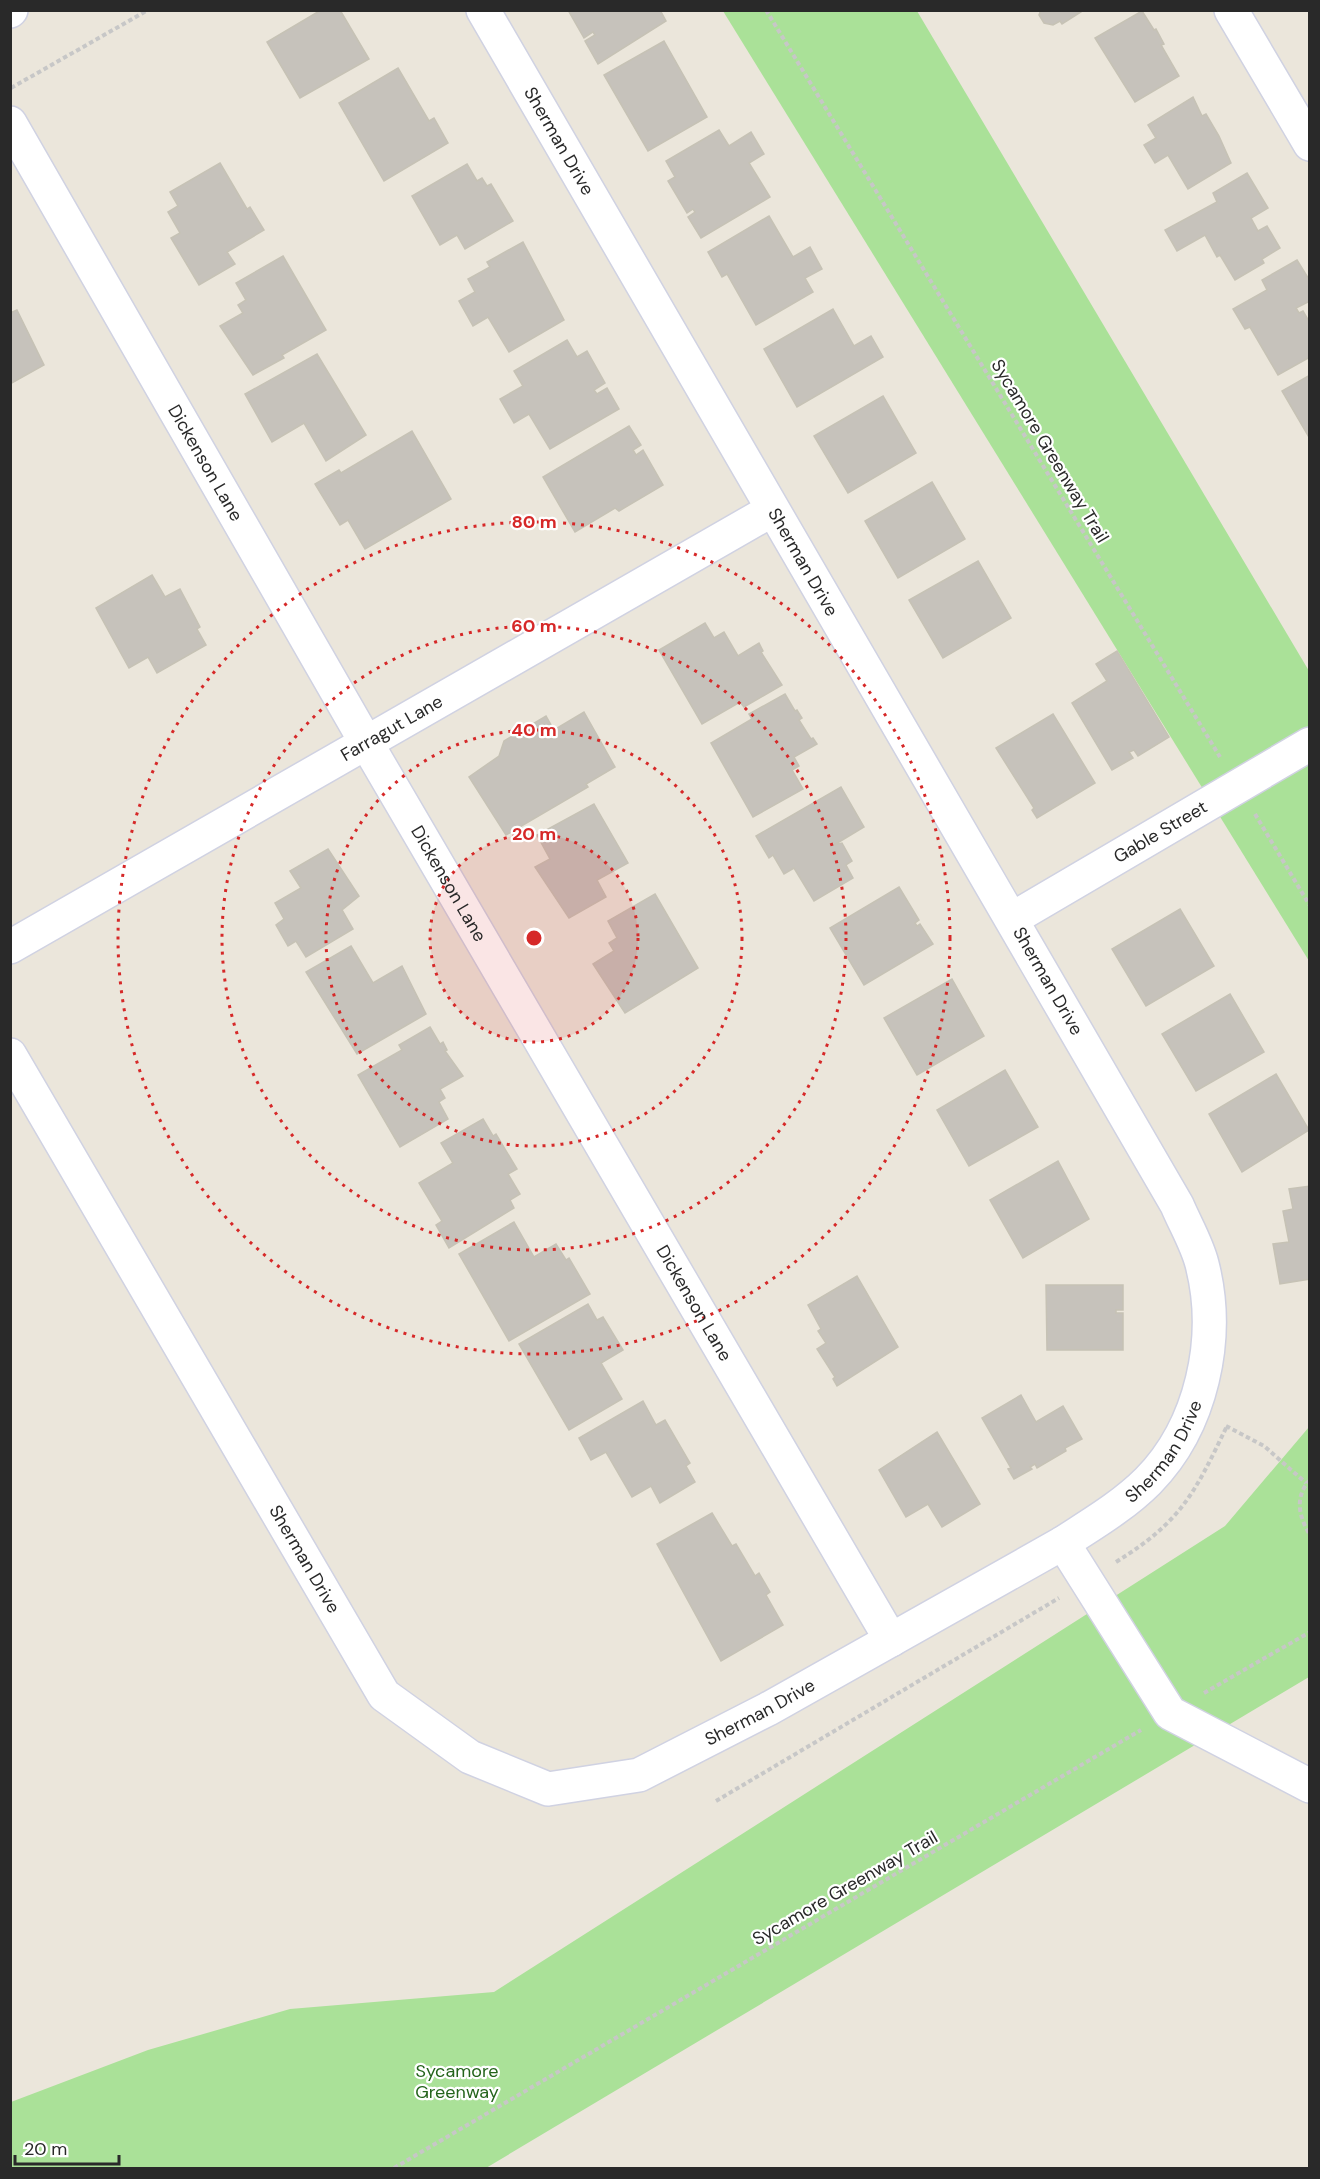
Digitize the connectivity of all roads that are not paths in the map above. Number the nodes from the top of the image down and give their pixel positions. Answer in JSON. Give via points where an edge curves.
{"nodes":[{"id":1,"x":483,"y":10,"type":"edge"},
{"id":2,"x":1231,"y":10,"type":"edge"},
{"id":3,"x":10,"y":123,"type":"edge"},
{"id":4,"x":1310,"y":144,"type":"edge"},
{"id":5,"x":772,"y":510,"type":"junction"},
{"id":6,"x":367,"y":744,"type":"junction"},
{"id":7,"x":1310,"y":744,"type":"edge"},
{"id":8,"x":1012,"y":919,"type":"junction"},
{"id":9,"x":10,"y":947,"type":"edge"},
{"id":10,"x":10,"y":1056,"type":"edge"},
{"id":11,"x":1063,"y":1543,"type":"junction"},
{"id":12,"x":891,"y":1640,"type":"junction"},
{"id":13,"x":1310,"y":1786,"type":"edge"}],
"edges":[{"from":1,"to":5,"type":"street","name":"Sherman Drive"},
{"from":2,"to":4,"type":"street"},
{"from":3,"to":6,"type":"street","name":"Dickenson Lane"},
{"from":5,"to":6,"type":"street","name":"Farragut Lane"},
{"from":5,"to":8,"type":"street","name":"Sherman Drive"},
{"from":6,"to":9,"type":"street","name":"Farragut Lane"},
{"from":6,"to":12,"type":"street","name":"Dickenson Lane"},
{"from":7,"to":8,"type":"street","name":"Gable Street"},
{"from":8,"to":11,"type":"street","name":"Sherman Drive","via":[[1178,1205],[1202,1263],[1210,1320],[1207,1363],[1193,1410],[1175,1444],[1148,1481]]},
{"from":10,"to":12,"type":"street","name":"Sherman Drive","via":[[384,1695],[470,1757],[548,1789],[639,1775]]},
{"from":11,"to":12,"type":"street","name":"Sherman Drive"},
{"from":11,"to":13,"type":"street","via":[[1170,1713]]}]}
